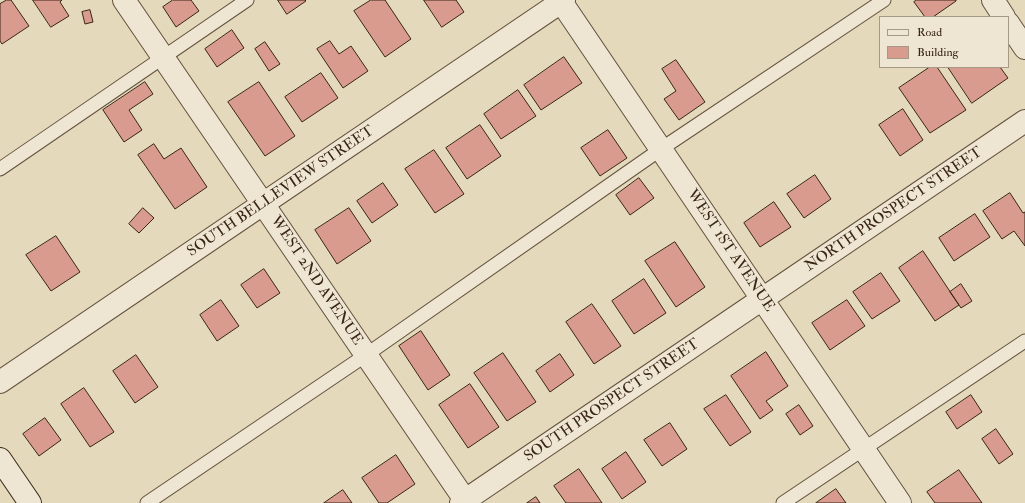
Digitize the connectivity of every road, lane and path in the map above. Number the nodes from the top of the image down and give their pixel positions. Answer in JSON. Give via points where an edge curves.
{"nodes":[{"id":1,"x":124,"y":0,"type":"edge"},
{"id":2,"x":246,"y":0,"type":"edge"},
{"id":3,"x":884,"y":0,"type":"edge"},
{"id":4,"x":993,"y":0,"type":"edge"},
{"id":5,"x":562,"y":1,"type":"edge"},
{"id":6,"x":1003,"y":16,"type":"edge"},
{"id":7,"x":1009,"y":24,"type":"edge"},
{"id":8,"x":1025,"y":48,"type":"edge"},
{"id":9,"x":163,"y":56,"type":"junction"},
{"id":10,"x":1025,"y":121,"type":"edge"},
{"id":11,"x":661,"y":149,"type":"junction"},
{"id":12,"x":0,"y":169,"type":"edge"},
{"id":13,"x":263,"y":204,"type":"junction"},
{"id":14,"x":762,"y":299,"type":"junction"},
{"id":15,"x":1025,"y":341,"type":"edge"},
{"id":16,"x":366,"y":355,"type":"junction"},
{"id":17,"x":0,"y":382,"type":"edge"},
{"id":18,"x":863,"y":448,"type":"junction"},
{"id":19,"x":0,"y":459,"type":"edge"},
{"id":20,"x":464,"y":502,"type":"edge"},
{"id":21,"x":30,"y":503,"type":"edge"},
{"id":22,"x":146,"y":503,"type":"edge"},
{"id":23,"x":782,"y":503,"type":"edge"},
{"id":24,"x":900,"y":503,"type":"edge"}],
"edges":[{"from":1,"to":9,"type":"street","name":"WEST 2ND AVENUE"},
{"from":2,"to":9,"type":"lane"},
{"from":3,"to":11,"type":"lane"},
{"from":4,"to":6,"type":"street"},
{"from":5,"to":11,"type":"street","name":"WEST 1ST AVENUE"},
{"from":5,"to":13,"type":"street","name":"SOUTH BELLEVIEW STREET"},
{"from":7,"to":8,"type":"street"},
{"from":9,"to":12,"type":"lane"},
{"from":9,"to":13,"type":"street","name":"WEST 2ND AVENUE"},
{"from":10,"to":14,"type":"street","name":"NORTH PROSPECT STREET"},
{"from":11,"to":14,"type":"street","name":"WEST 1ST AVENUE"},
{"from":11,"to":16,"type":"lane"},
{"from":13,"to":16,"type":"street","name":"WEST 2ND AVENUE"},
{"from":13,"to":17,"type":"street","name":"SOUTH BELLEVIEW STREET"},
{"from":14,"to":18,"type":"street","name":"WEST 1ST AVENUE"},
{"from":14,"to":20,"type":"street","name":"SOUTH PROSPECT STREET"},
{"from":15,"to":18,"type":"lane"},
{"from":16,"to":20,"type":"street","name":"WEST 2ND AVENUE"},
{"from":16,"to":22,"type":"lane"},
{"from":18,"to":23,"type":"lane"},
{"from":18,"to":24,"type":"street","name":"WEST 1ST AVENUE"},
{"from":19,"to":21,"type":"street"}]}
